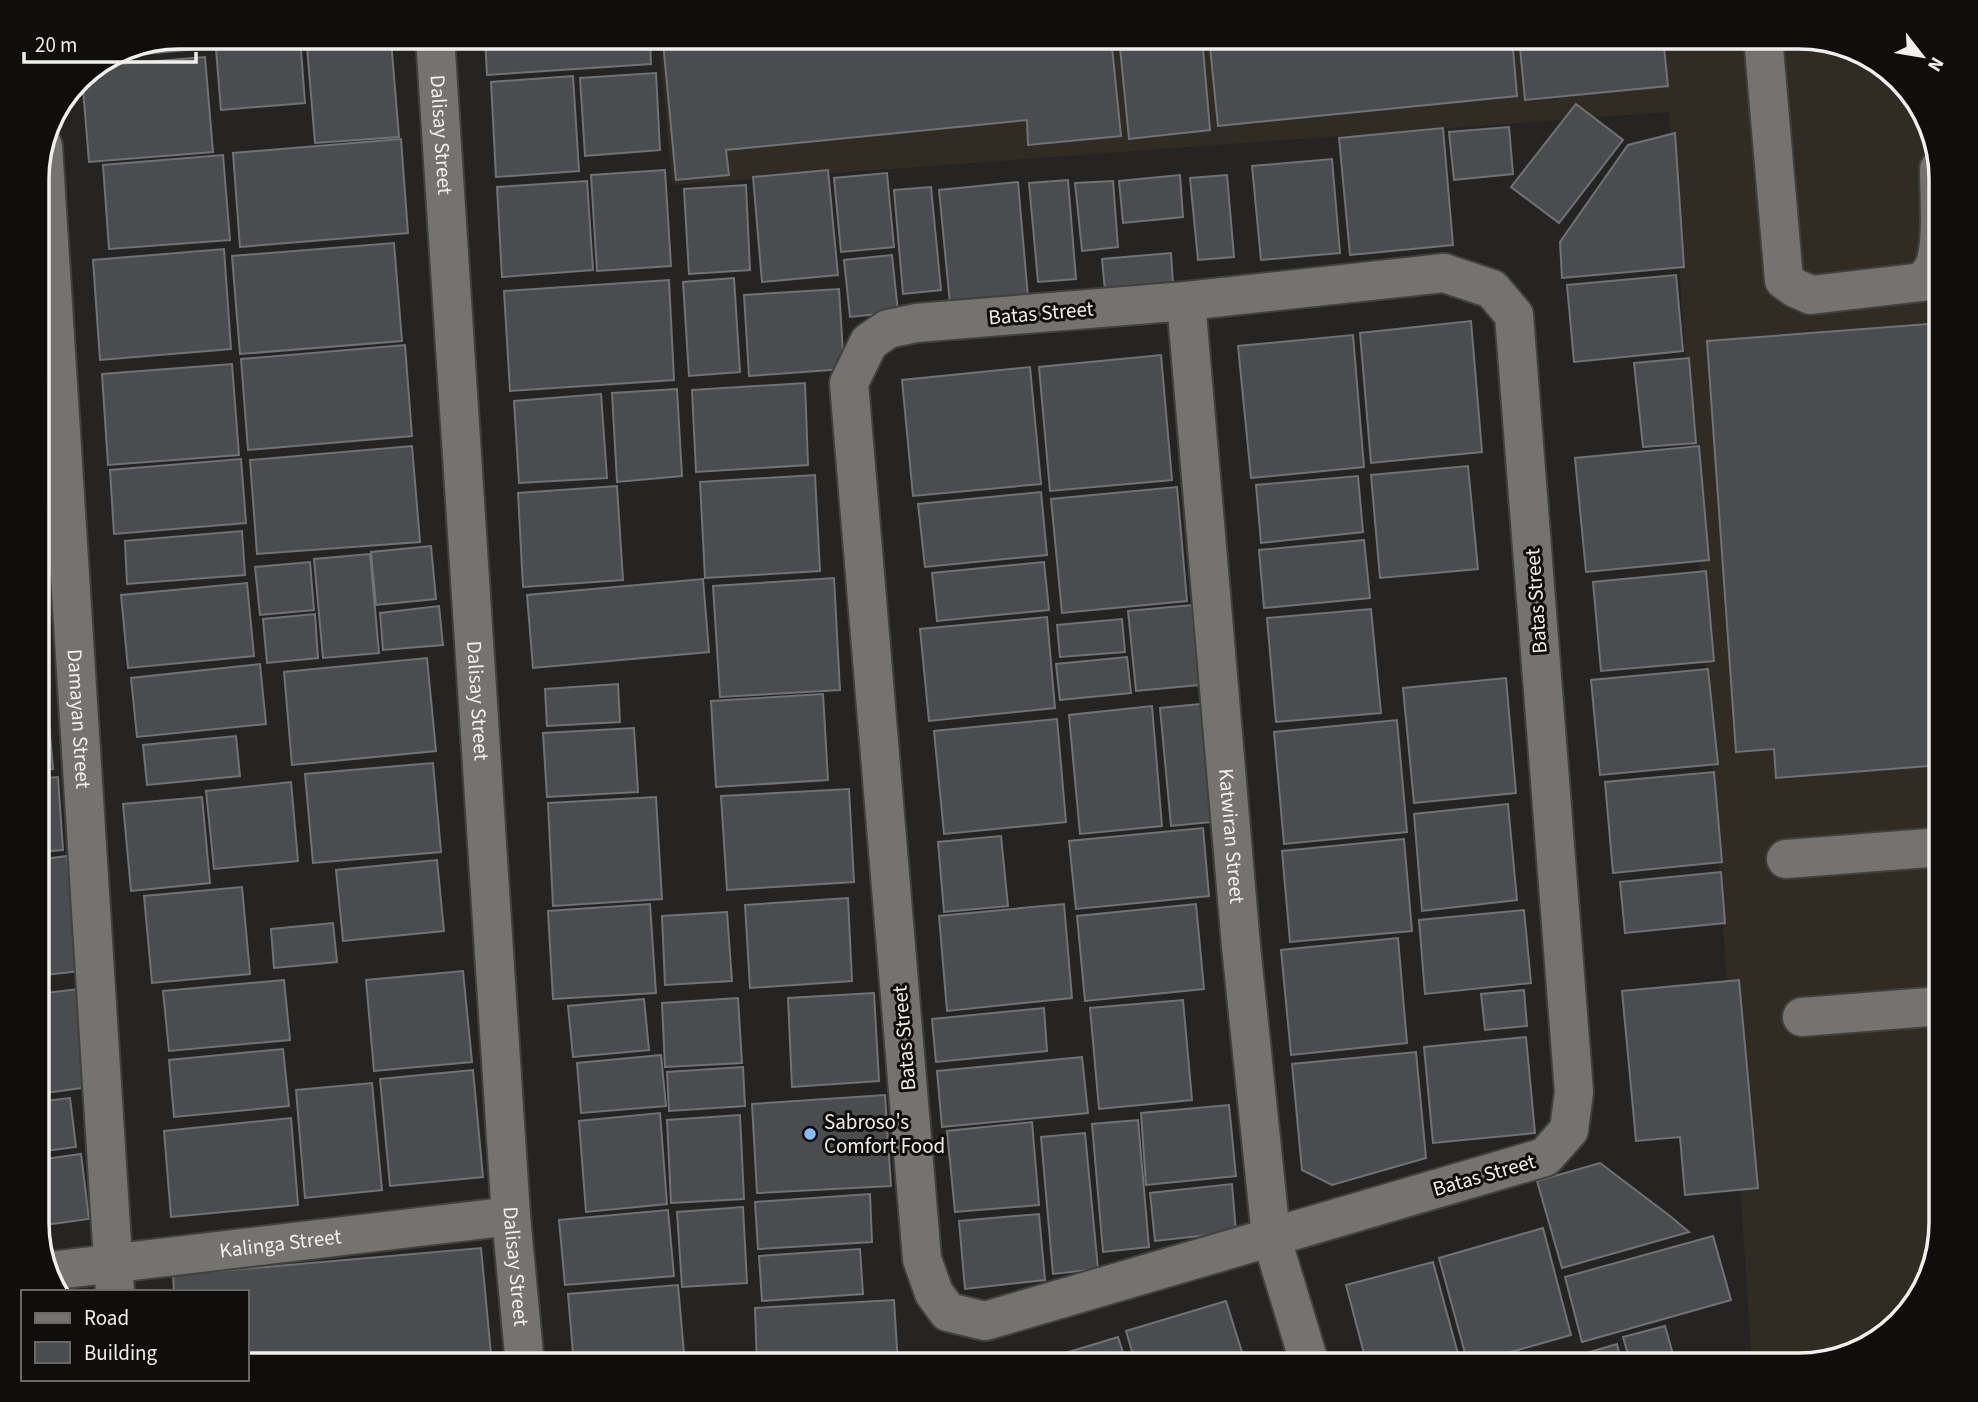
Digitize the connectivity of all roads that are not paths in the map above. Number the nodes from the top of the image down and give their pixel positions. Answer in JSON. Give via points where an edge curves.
{"nodes":[{"id":1,"x":436,"y":49,"type":"edge"},
{"id":2,"x":1764,"y":49,"type":"edge"},
{"id":3,"x":49,"y":227,"type":"edge"},
{"id":4,"x":1929,"y":274,"type":"edge"},
{"id":5,"x":1186,"y":300,"type":"junction"},
{"id":6,"x":1929,"y":849,"type":"edge"},
{"id":7,"x":1786,"y":859,"type":"dead end"},
{"id":8,"x":1929,"y":1007,"type":"edge"},
{"id":9,"x":1802,"y":1017,"type":"dead end"},
{"id":10,"x":511,"y":1216,"type":"junction"},
{"id":11,"x":1271,"y":1236,"type":"junction"},
{"id":12,"x":59,"y":1272,"type":"edge"},
{"id":13,"x":114,"y":1277,"type":"edge"},
{"id":14,"x":524,"y":1353,"type":"edge"},
{"id":15,"x":1306,"y":1353,"type":"edge"}],
"edges":[{"from":1,"to":10,"type":"street","name":"Dalisay Street"},
{"from":2,"to":4,"type":"street","via":[[1784,281],[1811,295],[1922,282]]},
{"from":3,"to":13,"type":"street","name":"Damayan Street"},
{"from":5,"to":11,"type":"street","name":"Katwiran Street","via":[[1241,946]]},
{"from":5,"to":11,"type":"street","name":"Batas Street","via":[[1444,273],[1492,289],[1514,315],[1574,1092],[1569,1130],[1545,1157]]},
{"from":5,"to":11,"type":"street","name":"Batas Street","via":[[888,329],[869,342],[849,383],[922,1259],[934,1293],[948,1312],[985,1321]]},
{"from":6,"to":7,"type":"street"},
{"from":8,"to":9,"type":"street"},
{"from":10,"to":13,"type":"street","name":"Kalinga Street"},
{"from":10,"to":14,"type":"street","name":"Dalisay Street"},
{"from":11,"to":15,"type":"street","name":"Katwiran Street"},
{"from":12,"to":13,"type":"street","name":"Kalinga Street"}]}
